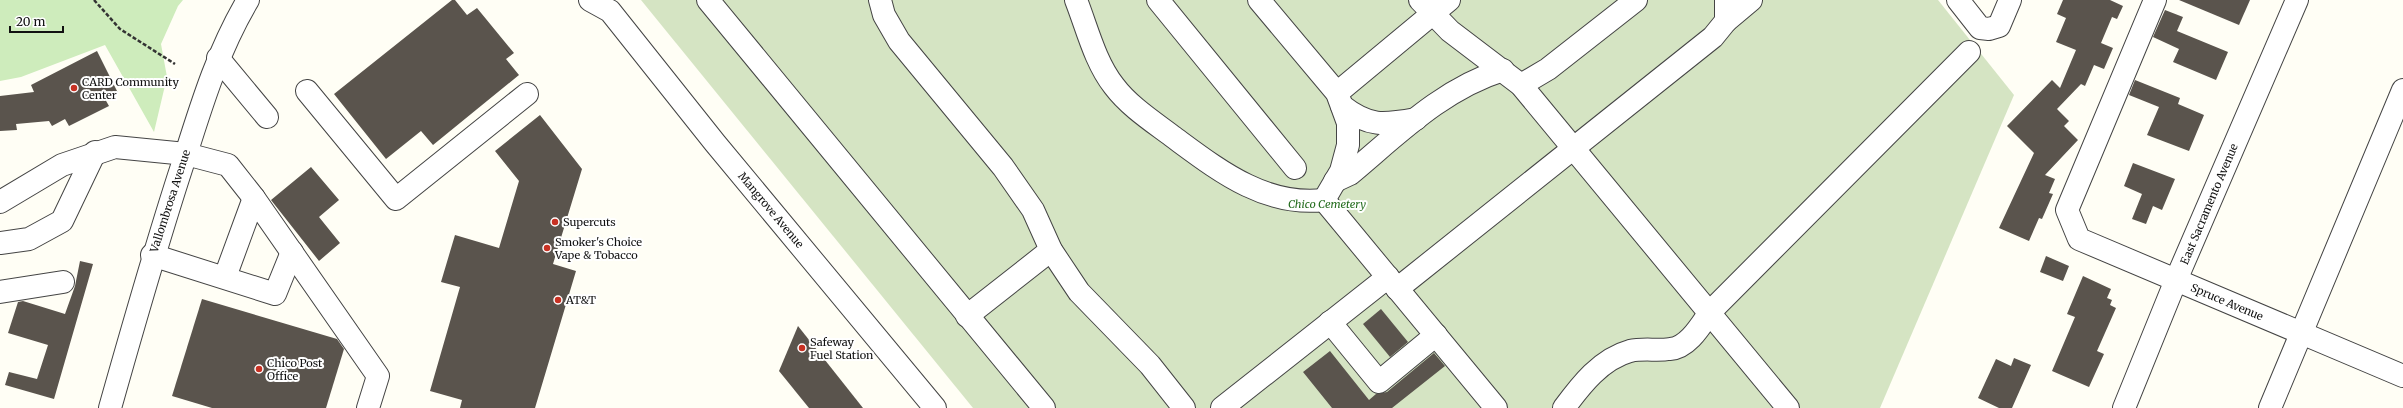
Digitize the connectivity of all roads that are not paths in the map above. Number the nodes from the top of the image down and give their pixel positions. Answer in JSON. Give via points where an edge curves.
{"nodes":[{"id":1,"x":248,"y":0,"type":"edge"},
{"id":2,"x":590,"y":0,"type":"edge"},
{"id":3,"x":708,"y":0,"type":"edge"},
{"id":4,"x":880,"y":0,"type":"edge"},
{"id":5,"x":1076,"y":0,"type":"edge"},
{"id":6,"x":1158,"y":0,"type":"edge"},
{"id":7,"x":1259,"y":0,"type":"edge"},
{"id":8,"x":1449,"y":0,"type":"edge"},
{"id":9,"x":1636,"y":0,"type":"edge"},
{"id":10,"x":1751,"y":0,"type":"edge"},
{"id":11,"x":1958,"y":0,"type":"edge"},
{"id":12,"x":2010,"y":0,"type":"edge"},
{"id":13,"x":2155,"y":0,"type":"edge"},
{"id":14,"x":2297,"y":0,"type":"edge"},
{"id":15,"x":609,"y":5,"type":"edge"},
{"id":16,"x":1426,"y":7,"type":"edge"},
{"id":17,"x":1726,"y":11,"type":"edge"},
{"id":18,"x":1969,"y":52,"type":"dead end"},
{"id":19,"x":218,"y":58,"type":"junction"},
{"id":20,"x":1502,"y":70,"type":"junction"},
{"id":21,"x":1521,"y":85,"type":"junction"},
{"id":22,"x":2403,"y":90,"type":"edge"},
{"id":23,"x":308,"y":91,"type":"dead end"},
{"id":24,"x":527,"y":94,"type":"dead end"},
{"id":25,"x":1339,"y":100,"type":"junction"},
{"id":26,"x":267,"y":117,"type":"dead end"},
{"id":27,"x":1416,"y":119,"type":"junction"},
{"id":28,"x":1573,"y":148,"type":"junction"},
{"id":29,"x":95,"y":152,"type":"junction"},
{"id":30,"x":186,"y":154,"type":"junction"},
{"id":31,"x":1295,"y":168,"type":"dead end"},
{"id":32,"x":1335,"y":181,"type":"junction"},
{"id":33,"x":254,"y":198,"type":"junction"},
{"id":34,"x":1324,"y":200,"type":"junction"},
{"id":35,"x":0,"y":202,"type":"edge"},
{"id":36,"x":0,"y":243,"type":"edge"},
{"id":37,"x":1051,"y":250,"type":"junction"},
{"id":38,"x":292,"y":252,"type":"junction"},
{"id":39,"x":152,"y":255,"type":"junction"},
{"id":40,"x":225,"y":277,"type":"junction"},
{"id":41,"x":2176,"y":280,"type":"junction"},
{"id":42,"x":63,"y":282,"type":"dead end"},
{"id":43,"x":1392,"y":283,"type":"junction"},
{"id":44,"x":0,"y":292,"type":"edge"},
{"id":45,"x":1710,"y":312,"type":"junction"},
{"id":46,"x":968,"y":316,"type":"junction"},
{"id":47,"x":1330,"y":322,"type":"junction"},
{"id":48,"x":2300,"y":333,"type":"junction"},
{"id":49,"x":1436,"y":335,"type":"junction"},
{"id":50,"x":2403,"y":376,"type":"edge"},
{"id":51,"x":1494,"y":407,"type":"edge"},
{"id":52,"x":110,"y":408,"type":"edge"},
{"id":53,"x":368,"y":408,"type":"edge"},
{"id":54,"x":935,"y":408,"type":"edge"},
{"id":55,"x":1044,"y":408,"type":"edge"},
{"id":56,"x":1184,"y":408,"type":"edge"},
{"id":57,"x":1222,"y":408,"type":"edge"},
{"id":58,"x":1564,"y":408,"type":"edge"},
{"id":59,"x":1788,"y":408,"type":"edge"},
{"id":60,"x":2124,"y":408,"type":"edge"},
{"id":61,"x":2270,"y":408,"type":"edge"}],
"edges":[{"from":1,"to":19,"type":"street","name":"Vallombrosa Avenue"},
{"from":2,"to":15,"type":"street","name":"Mangrove Avenue"},
{"from":3,"to":46,"type":"street"},
{"from":4,"to":37,"type":"street","via":[[884,14],[899,41],[1003,167],[1028,204]]},
{"from":5,"to":34,"type":"street","via":[[1100,63],[1113,86],[1131,104],[1221,172],[1249,186],[1275,197],[1304,202]]},
{"from":6,"to":31,"type":"street"},
{"from":7,"to":25,"type":"street"},
{"from":8,"to":16,"type":"street"},
{"from":9,"to":21,"type":"street","via":[[1548,69]]},
{"from":10,"to":17,"type":"street"},
{"from":11,"to":12,"type":"street","via":[[1980,28],[1989,29],[1999,26]]},
{"from":13,"to":41,"type":"street","name":"Spruce Avenue","via":[[2067,210],[2080,239]]},
{"from":14,"to":41,"type":"street","name":"East Sacramento Avenue"},
{"from":15,"to":54,"type":"street","name":"Mangrove Avenue","via":[[715,143]]},
{"from":16,"to":20,"type":"street","via":[[1470,48]]},
{"from":16,"to":25,"type":"street"},
{"from":17,"to":28,"type":"street","via":[[1714,37]]},
{"from":18,"to":45,"type":"street"},
{"from":19,"to":26,"type":"street"},
{"from":19,"to":30,"type":"street","name":"Vallombrosa Avenue"},
{"from":20,"to":21,"type":"street"},
{"from":20,"to":27,"type":"street","via":[[1478,78],[1449,94]]},
{"from":21,"to":28,"type":"street"},
{"from":22,"to":48,"type":"street"},
{"from":23,"to":24,"type":"street","via":[[396,199]]},
{"from":25,"to":27,"type":"street","via":[[1358,118],[1372,123],[1390,124]]},
{"from":25,"to":32,"type":"street","via":[[1348,123],[1348,145],[1341,171]]},
{"from":27,"to":32,"type":"street","via":[[1350,174]]},
{"from":28,"to":43,"type":"street"},
{"from":28,"to":45,"type":"street"},
{"from":29,"to":30,"type":"street","via":[[115,147]]},
{"from":29,"to":35,"type":"street","via":[[62,165]]},
{"from":29,"to":36,"type":"street","via":[[62,221],[29,239]]},
{"from":30,"to":33,"type":"street","via":[[228,165]]},
{"from":30,"to":39,"type":"street","name":"Vallombrosa Avenue"},
{"from":32,"to":34,"type":"street"},
{"from":33,"to":38,"type":"street"},
{"from":33,"to":40,"type":"street"},
{"from":34,"to":43,"type":"street"},
{"from":37,"to":46,"type":"street"},
{"from":37,"to":56,"type":"street","via":[[1079,292],[1150,365]]},
{"from":38,"to":40,"type":"street","via":[[275,294]]},
{"from":38,"to":53,"type":"street","via":[[378,376]]},
{"from":39,"to":40,"type":"street"},
{"from":39,"to":52,"type":"street","name":"Vallombrosa Avenue"},
{"from":41,"to":48,"type":"street","name":"Spruce Avenue"},
{"from":41,"to":60,"type":"street","name":"East Sacramento Avenue"},
{"from":42,"to":44,"type":"street"},
{"from":43,"to":47,"type":"street"},
{"from":43,"to":49,"type":"street"},
{"from":45,"to":58,"type":"street","via":[[1688,340],[1672,349],[1630,351],[1607,362],[1590,375]]},
{"from":45,"to":59,"type":"street"},
{"from":46,"to":55,"type":"street"},
{"from":47,"to":49,"type":"street","via":[[1379,382]]},
{"from":47,"to":57,"type":"street"},
{"from":48,"to":50,"type":"street","name":"Spruce Avenue"},
{"from":48,"to":61,"type":"street"},
{"from":49,"to":51,"type":"street"}]}
